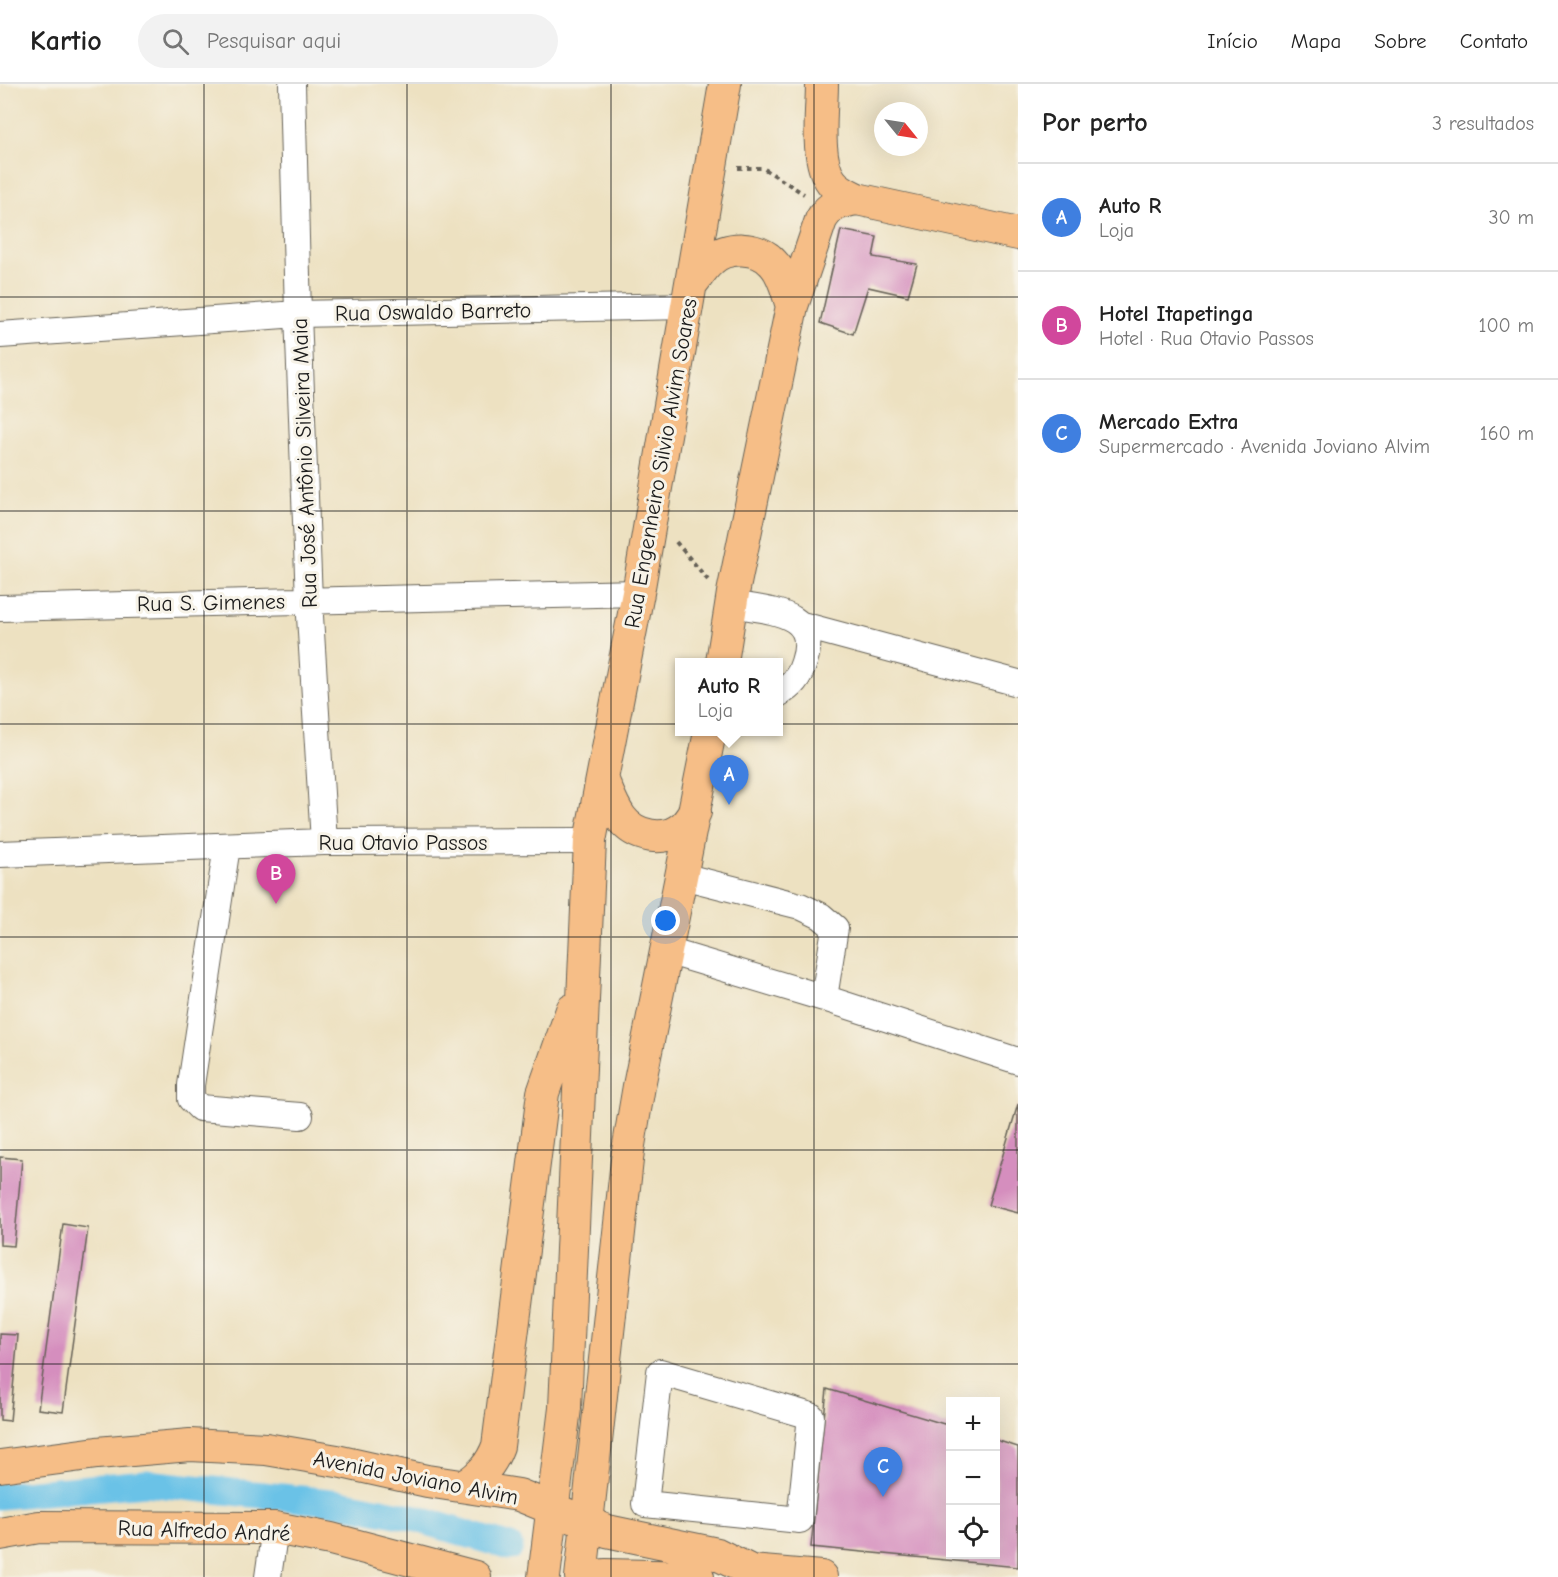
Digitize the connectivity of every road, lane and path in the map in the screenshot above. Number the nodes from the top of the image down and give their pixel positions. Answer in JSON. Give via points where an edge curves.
{"nodes":[{"id":1,"x":292,"y":84,"type":"edge"},
{"id":2,"x":725,"y":84,"type":"edge"},
{"id":3,"x":822,"y":84,"type":"edge"},
{"id":4,"x":710,"y":165,"type":"junction"},
{"id":5,"x":857,"y":199,"type":"junction"},
{"id":6,"x":828,"y":208,"type":"junction"},
{"id":7,"x":1018,"y":234,"type":"edge"},
{"id":8,"x":689,"y":294,"type":"junction"},
{"id":9,"x":792,"y":306,"type":"junction"},
{"id":10,"x":298,"y":314,"type":"junction"},
{"id":11,"x":0,"y":335,"type":"edge"},
{"id":12,"x":649,"y":526,"type":"junction"},
{"id":13,"x":638,"y":594,"type":"junction"},
{"id":14,"x":732,"y":599,"type":"junction"},
{"id":15,"x":309,"y":600,"type":"junction"},
{"id":16,"x":0,"y":608,"type":"edge"},
{"id":17,"x":802,"y":625,"type":"junction"},
{"id":18,"x":723,"y":658,"type":"edge"},
{"id":19,"x":1018,"y":683,"type":"edge"},
{"id":20,"x":783,"y":692,"type":"edge"},
{"id":21,"x":709,"y":736,"type":"edge"},
{"id":22,"x":603,"y":781,"type":"junction"},
{"id":23,"x":695,"y":812,"type":"junction"},
{"id":24,"x":590,"y":841,"type":"junction"},
{"id":25,"x":324,"y":842,"type":"junction"},
{"id":26,"x":227,"y":846,"type":"junction"},
{"id":27,"x":0,"y":854,"type":"edge"},
{"id":28,"x":682,"y":876,"type":"junction"},
{"id":29,"x":667,"y":951,"type":"junction"},
{"id":30,"x":583,"y":975,"type":"junction"},
{"id":31,"x":824,"y":998,"type":"junction"},
{"id":32,"x":1018,"y":1061,"type":"edge"},
{"id":33,"x":300,"y":1116,"type":"dead end"},
{"id":34,"x":660,"y":1371,"type":"joint"},
{"id":35,"x":0,"y":1466,"type":"edge"},
{"id":36,"x":465,"y":1486,"type":"junction"},
{"id":37,"x":552,"y":1508,"type":"junction"},
{"id":38,"x":587,"y":1524,"type":"junction"},
{"id":39,"x":275,"y":1528,"type":"junction"},
{"id":40,"x":0,"y":1534,"type":"edge"},
{"id":41,"x":751,"y":1571,"type":"junction"},
{"id":42,"x":268,"y":1577,"type":"edge"},
{"id":43,"x":475,"y":1577,"type":"edge"},
{"id":44,"x":544,"y":1577,"type":"edge"},
{"id":45,"x":581,"y":1577,"type":"edge"},
{"id":46,"x":595,"y":1577,"type":"edge"},
{"id":47,"x":698,"y":1577,"type":"edge"},
{"id":48,"x":718,"y":1577,"type":"edge"},
{"id":49,"x":821,"y":1577,"type":"edge"}],
"edges":[{"from":1,"to":10,"type":"street","name":"Rua José Antônio Silveira Maia"},
{"from":2,"to":4,"type":"main road","name":"Rua Engenheiro Silvio Alvim Soares"},
{"from":3,"to":5,"type":"main road","via":[[825,169],[841,192]]},
{"from":4,"to":6,"type":"path","via":[[763,168]]},
{"from":4,"to":8,"type":"main road","name":"Rua Engenheiro Silvio Alvim Soares"},
{"from":5,"to":6,"type":"main road"},
{"from":5,"to":7,"type":"main road"},
{"from":6,"to":9,"type":"main road","via":[[815,234]]},
{"from":8,"to":9,"type":"main road","via":[[711,259],[726,251],[743,249],[759,252],[773,263]]},
{"from":8,"to":10,"type":"street","name":"Rua Oswaldo Barreto"},
{"from":8,"to":12,"type":"main road","name":"Rua Engenheiro Silvio Alvim Soares"},
{"from":9,"to":14,"type":"main road"},
{"from":10,"to":11,"type":"street","name":"Rua Oswaldo Barreto"},
{"from":10,"to":15,"type":"street","name":"Rua José Antônio Silveira Maia"},
{"from":12,"to":13,"type":"main road","name":"Rua Engenheiro Silvio Alvim Soares"},
{"from":12,"to":14,"type":"path","via":[[666,529],[716,590]]},
{"from":13,"to":15,"type":"street","name":"Rua S. Gimenes"},
{"from":13,"to":22,"type":"main road","name":"Rua Engenheiro Silvio Alvim Soares"},
{"from":14,"to":17,"type":"street","via":[[786,614]]},
{"from":14,"to":18,"type":"main road"},
{"from":15,"to":16,"type":"street","name":"Rua S. Gimenes"},
{"from":15,"to":25,"type":"street","name":"Rua José Antônio Silveira Maia"},
{"from":17,"to":19,"type":"street"},
{"from":17,"to":20,"type":"street","via":[[809,649],[802,669],[790,688]]},
{"from":21,"to":23,"type":"main road"},
{"from":22,"to":23,"type":"main road","via":[[622,820],[650,837],[682,828]]},
{"from":22,"to":24,"type":"main road","name":"Rua Engenheiro Silvio Alvim Soares"},
{"from":23,"to":28,"type":"main road"},
{"from":24,"to":25,"type":"street","name":"Rua Otavio Passos"},
{"from":24,"to":30,"type":"main road","name":"Rua Engenheiro Silvio Alvim Soares"},
{"from":25,"to":26,"type":"street","name":"Rua Otavio Passos"},
{"from":26,"to":27,"type":"street","name":"Rua Otavio Passos"},
{"from":26,"to":33,"type":"street","via":[[191,1099],[200,1108]]},
{"from":28,"to":29,"type":"main road"},
{"from":28,"to":31,"type":"street","via":[[800,906],[835,928]]},
{"from":29,"to":31,"type":"street"},
{"from":29,"to":38,"type":"main road","via":[[628,1151]]},
{"from":30,"to":36,"type":"main road","via":[[543,1093],[498,1446],[482,1474]]},
{"from":30,"to":37,"type":"main road","name":"Rua Engenheiro Silvio Alvim Soares","via":[[565,1408]]},
{"from":31,"to":32,"type":"street"},
{"from":34,"to":34,"type":"street","via":[[645,1504],[800,1520],[811,1416]]},
{"from":35,"to":36,"type":"main road","name":"Avenida Joviano Alvim","via":[[190,1445],[266,1449]]},
{"from":36,"to":37,"type":"main road","name":"Avenida Joviano Alvim","via":[[519,1495]]},
{"from":37,"to":38,"type":"main road","name":"Avenida Joviano Alvim"},
{"from":37,"to":44,"type":"main road","name":"Rua Engenheiro Silvio Alvim Soares"},
{"from":38,"to":41,"type":"main road","name":"Avenida Joviano Alvim","via":[[717,1554]]},
{"from":38,"to":45,"type":"main road"},
{"from":39,"to":40,"type":"main road","name":"Rua Alfredo André","via":[[39,1527]]},
{"from":39,"to":42,"type":"street"},
{"from":39,"to":43,"type":"main road","name":"Rua Alfredo André"},
{"from":41,"to":48,"type":"main road"},
{"from":41,"to":49,"type":"main road","name":"Avenida Joviano Alvim"},
{"from":46,"to":47,"type":"main road"}]}
